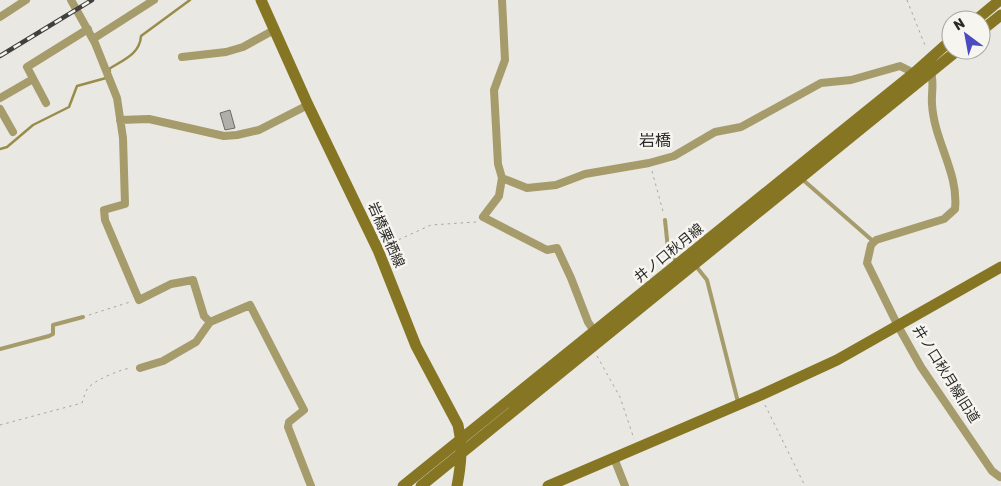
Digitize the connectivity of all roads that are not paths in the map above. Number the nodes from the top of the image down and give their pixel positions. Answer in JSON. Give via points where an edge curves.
{"nodes":[{"id":1,"x":26,"y":0,"type":"edge"},
{"id":2,"x":71,"y":0,"type":"edge"},
{"id":3,"x":154,"y":0,"type":"edge"},
{"id":4,"x":261,"y":0,"type":"edge"},
{"id":5,"x":502,"y":0,"type":"edge"},
{"id":6,"x":1000,"y":0,"type":"edge"},
{"id":7,"x":988,"y":10,"type":"edge"},
{"id":8,"x":1001,"y":15,"type":"edge"},
{"id":9,"x":0,"y":17,"type":"edge"},
{"id":10,"x":991,"y":23,"type":"edge"},
{"id":11,"x":88,"y":29,"type":"junction"},
{"id":12,"x":274,"y":30,"type":"junction"},
{"id":13,"x":93,"y":39,"type":"junction"},
{"id":14,"x":941,"y":49,"type":"edge"},
{"id":15,"x":182,"y":57,"type":"dead end"},
{"id":16,"x":929,"y":59,"type":"junction"},
{"id":17,"x":946,"y":60,"type":"edge"},
{"id":18,"x":932,"y":72,"type":"junction"},
{"id":19,"x":914,"y":73,"type":"junction"},
{"id":20,"x":33,"y":79,"type":"junction"},
{"id":21,"x":0,"y":98,"type":"edge"},
{"id":22,"x":46,"y":104,"type":"dead end"},
{"id":23,"x":308,"y":105,"type":"junction"},
{"id":24,"x":0,"y":109,"type":"edge"},
{"id":25,"x":120,"y":120,"type":"junction"},
{"id":26,"x":13,"y":132,"type":"dead end"},
{"id":27,"x":800,"y":177,"type":"junction"},
{"id":28,"x":502,"y":178,"type":"junction"},
{"id":29,"x":665,"y":220,"type":"road end"},
{"id":30,"x":874,"y":242,"type":"junction"},
{"id":31,"x":694,"y":263,"type":"junction"},
{"id":32,"x":678,"y":265,"type":"junction"},
{"id":33,"x":1001,"y":267,"type":"edge"},
{"id":34,"x":83,"y":317,"type":"road end"},
{"id":35,"x":210,"y":322,"type":"junction"},
{"id":36,"x":898,"y":326,"type":"junction"},
{"id":37,"x":598,"y":336,"type":"junction"},
{"id":38,"x":0,"y":349,"type":"edge"},
{"id":39,"x":140,"y":368,"type":"road end"},
{"id":40,"x":739,"y":404,"type":"junction"},
{"id":41,"x":461,"y":438,"type":"junction"},
{"id":42,"x":461,"y":453,"type":"junction"},
{"id":43,"x":614,"y":458,"type":"junction"},
{"id":44,"x":1000,"y":477,"type":"edge"},
{"id":45,"x":311,"y":486,"type":"edge"},
{"id":46,"x":403,"y":486,"type":"edge"},
{"id":47,"x":421,"y":486,"type":"edge"},
{"id":48,"x":457,"y":486,"type":"edge"},
{"id":49,"x":548,"y":486,"type":"edge"},
{"id":50,"x":626,"y":486,"type":"edge"},
{"id":51,"x":995,"y":486,"type":"edge"}],
"edges":[{"from":1,"to":9,"type":"street"},
{"from":2,"to":11,"type":"street"},
{"from":3,"to":13,"type":"street"},
{"from":4,"to":12,"type":"main road","name":"岩橋栗栖線"},
{"from":5,"to":28,"type":"street","via":[[505,60],[494,90],[498,164]]},
{"from":6,"to":7,"type":"main road"},
{"from":8,"to":10,"type":"main road"},
{"from":11,"to":13,"type":"street"},
{"from":11,"to":20,"type":"street","via":[[27,67]]},
{"from":12,"to":15,"type":"street","via":[[226,52]]},
{"from":12,"to":23,"type":"main road","name":"岩橋栗栖線"},
{"from":13,"to":25,"type":"street","via":[[117,98]]},
{"from":14,"to":16,"type":"main road","name":"井ノ口秋月線"},
{"from":16,"to":18,"type":"street"},
{"from":16,"to":19,"type":"main road","name":"井ノ口秋月線"},
{"from":17,"to":18,"type":"main road","name":"井ノ口秋月線"},
{"from":18,"to":27,"type":"main road","name":"井ノ口秋月線"},
{"from":18,"to":30,"type":"street","via":[[935,124],[953,178],[957,196],[955,209],[944,219]]},
{"from":19,"to":28,"type":"street","via":[[900,66],[851,80],[821,82],[741,127],[715,132],[674,156],[649,163],[585,174],[556,185],[527,188]]},
{"from":19,"to":32,"type":"main road","name":"井ノ口秋月線"},
{"from":20,"to":21,"type":"street"},
{"from":20,"to":22,"type":"street"},
{"from":23,"to":25,"type":"street","via":[[259,130],[237,136],[149,120]]},
{"from":23,"to":41,"type":"main road","name":"岩橋栗栖線","via":[[378,250],[416,346],[458,425]]},
{"from":24,"to":26,"type":"street"},
{"from":25,"to":35,"type":"street","via":[[125,204],[104,210],[105,220],[139,300],[171,284],[193,280],[204,316]]},
{"from":27,"to":30,"type":"lane"},
{"from":27,"to":31,"type":"main road","name":"井ノ口秋月線"},
{"from":28,"to":37,"type":"street","via":[[499,196],[483,217],[546,250],[557,248],[588,322]]},
{"from":29,"to":32,"type":"lane","via":[[668,249]]},
{"from":30,"to":36,"type":"street","via":[[867,263]]},
{"from":31,"to":37,"type":"main road","name":"井ノ口秋月線"},
{"from":31,"to":40,"type":"lane","via":[[707,280]]},
{"from":32,"to":37,"type":"main road","name":"井ノ口秋月線"},
{"from":33,"to":36,"type":"main road","name":"井ノ口秋月線旧道"},
{"from":34,"to":38,"type":"lane","via":[[53,325],[53,334],[49,336]]},
{"from":35,"to":39,"type":"street","via":[[196,342]]},
{"from":35,"to":45,"type":"street","via":[[250,305],[304,410],[289,422],[288,427]]},
{"from":36,"to":40,"type":"main road","via":[[837,360]]},
{"from":36,"to":44,"type":"street","name":"井ノ口秋月線旧道","via":[[931,382],[992,471]]},
{"from":37,"to":41,"type":"main road","name":"井ノ口秋月線"},
{"from":37,"to":42,"type":"main road","name":"井ノ口秋月線","via":[[590,348]]},
{"from":40,"to":43,"type":"main road"},
{"from":41,"to":42,"type":"main road","name":"岩橋栗栖線"},
{"from":41,"to":46,"type":"main road","name":"井ノ口秋月線"},
{"from":42,"to":47,"type":"main road","name":"井ノ口秋月線"},
{"from":42,"to":48,"type":"main road","name":"岩橋栗栖線"},
{"from":43,"to":49,"type":"main road"},
{"from":43,"to":50,"type":"street"},
{"from":44,"to":51,"type":"street","name":"井ノ口秋月線旧道"}]}
